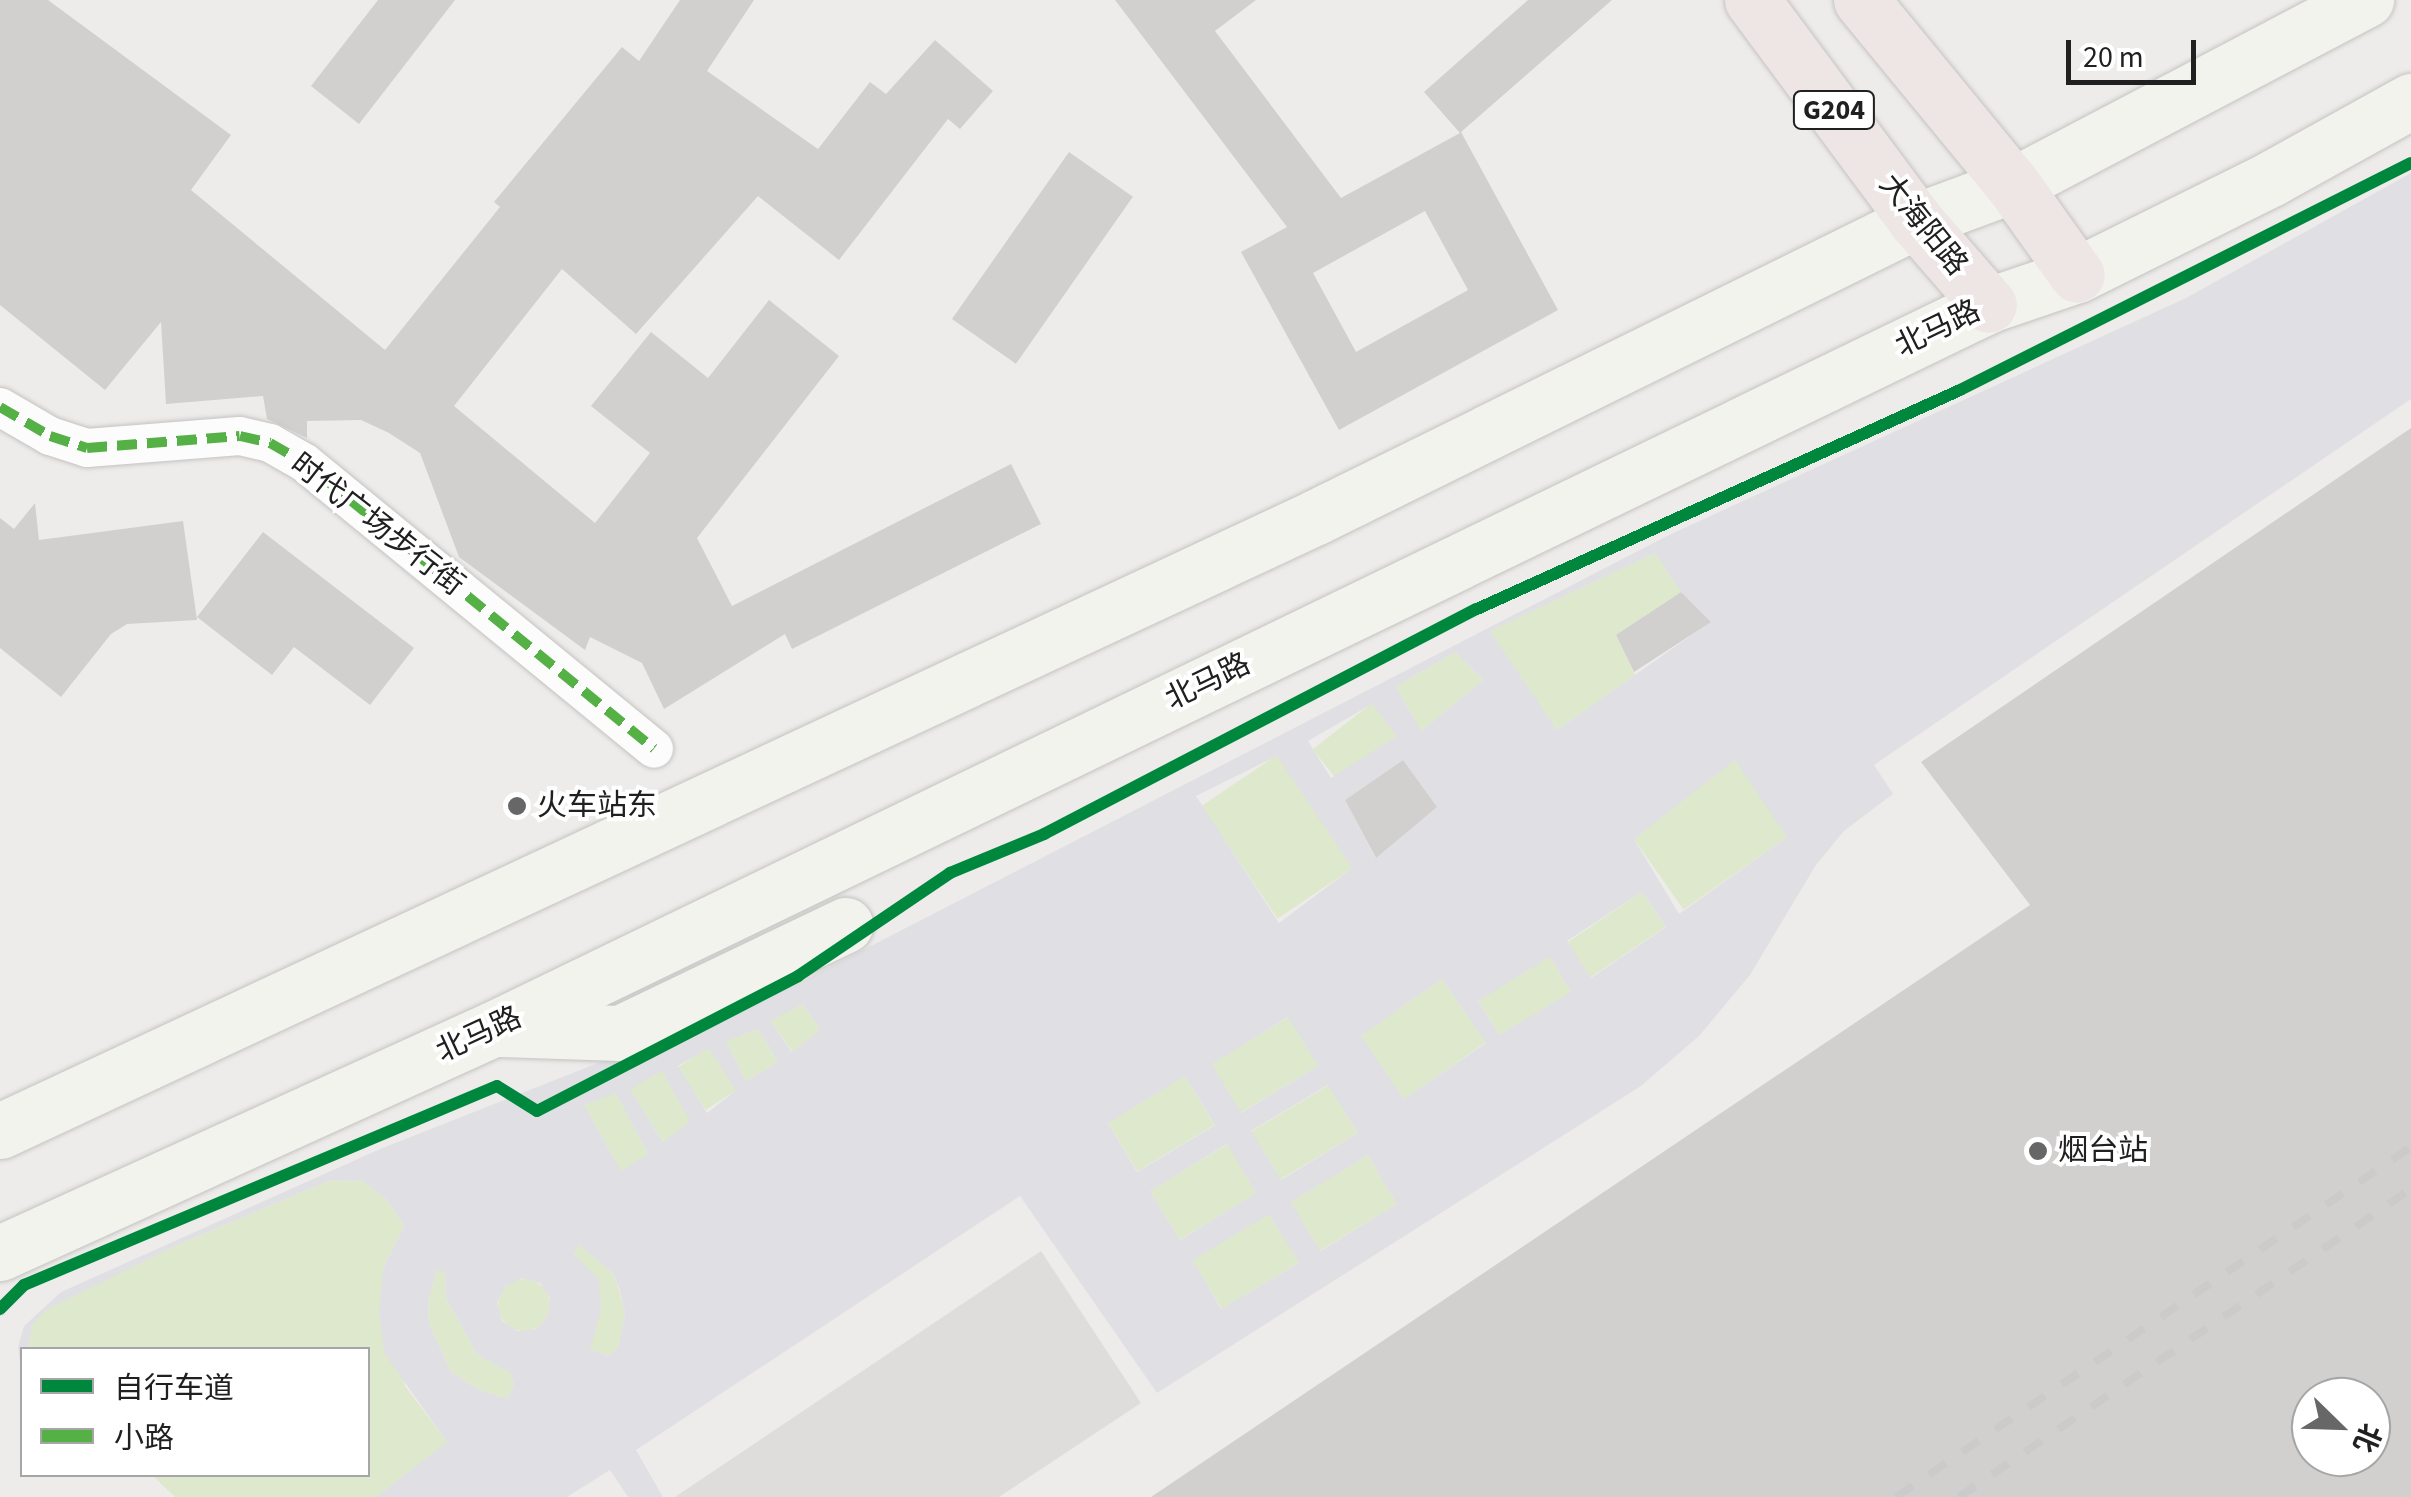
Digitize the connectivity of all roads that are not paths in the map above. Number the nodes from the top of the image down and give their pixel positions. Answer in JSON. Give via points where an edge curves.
{"nodes":[{"id":1,"x":1752,"y":0,"type":"edge"},
{"id":2,"x":1860,"y":0,"type":"edge"},
{"id":3,"x":2366,"y":0,"type":"edge"},
{"id":4,"x":2411,"y":101,"type":"edge"},
{"id":5,"x":2013,"y":185,"type":"junction"},
{"id":6,"x":1916,"y":221,"type":"junction"},
{"id":7,"x":2077,"y":274,"type":"junction"},
{"id":8,"x":1989,"y":305,"type":"junction"},
{"id":9,"x":0,"y":406,"type":"edge"},
{"id":10,"x":654,"y":749,"type":"dead end"},
{"id":11,"x":845,"y":925,"type":"dead end"},
{"id":12,"x":494,"y":1028,"type":"junction"},
{"id":13,"x":0,"y":1131,"type":"edge"},
{"id":14,"x":0,"y":1253,"type":"edge"}],
"edges":[{"from":1,"to":6,"type":"highway","name":"大海阳路","number":"G204"},
{"from":2,"to":5,"type":"highway","number":"G204"},
{"from":3,"to":5,"type":"main road"},
{"from":4,"to":7,"type":"main road","name":"北马路"},
{"from":5,"to":6,"type":"main road"},
{"from":5,"to":7,"type":"highway"},
{"from":6,"to":8,"type":"highway","name":"大海阳路"},
{"from":6,"to":13,"type":"main road","via":[[1316,517]]},
{"from":7,"to":8,"type":"main road","name":"北马路"},
{"from":8,"to":12,"type":"main road","name":"北马路"},
{"from":9,"to":10,"type":"street","name":"时代广场步行街","via":[[50,436],[87,448],[240,436],[270,443],[305,464]]},
{"from":11,"to":12,"type":"main road","via":[[620,1033]]},
{"from":12,"to":14,"type":"main road","name":"北马路"}]}
